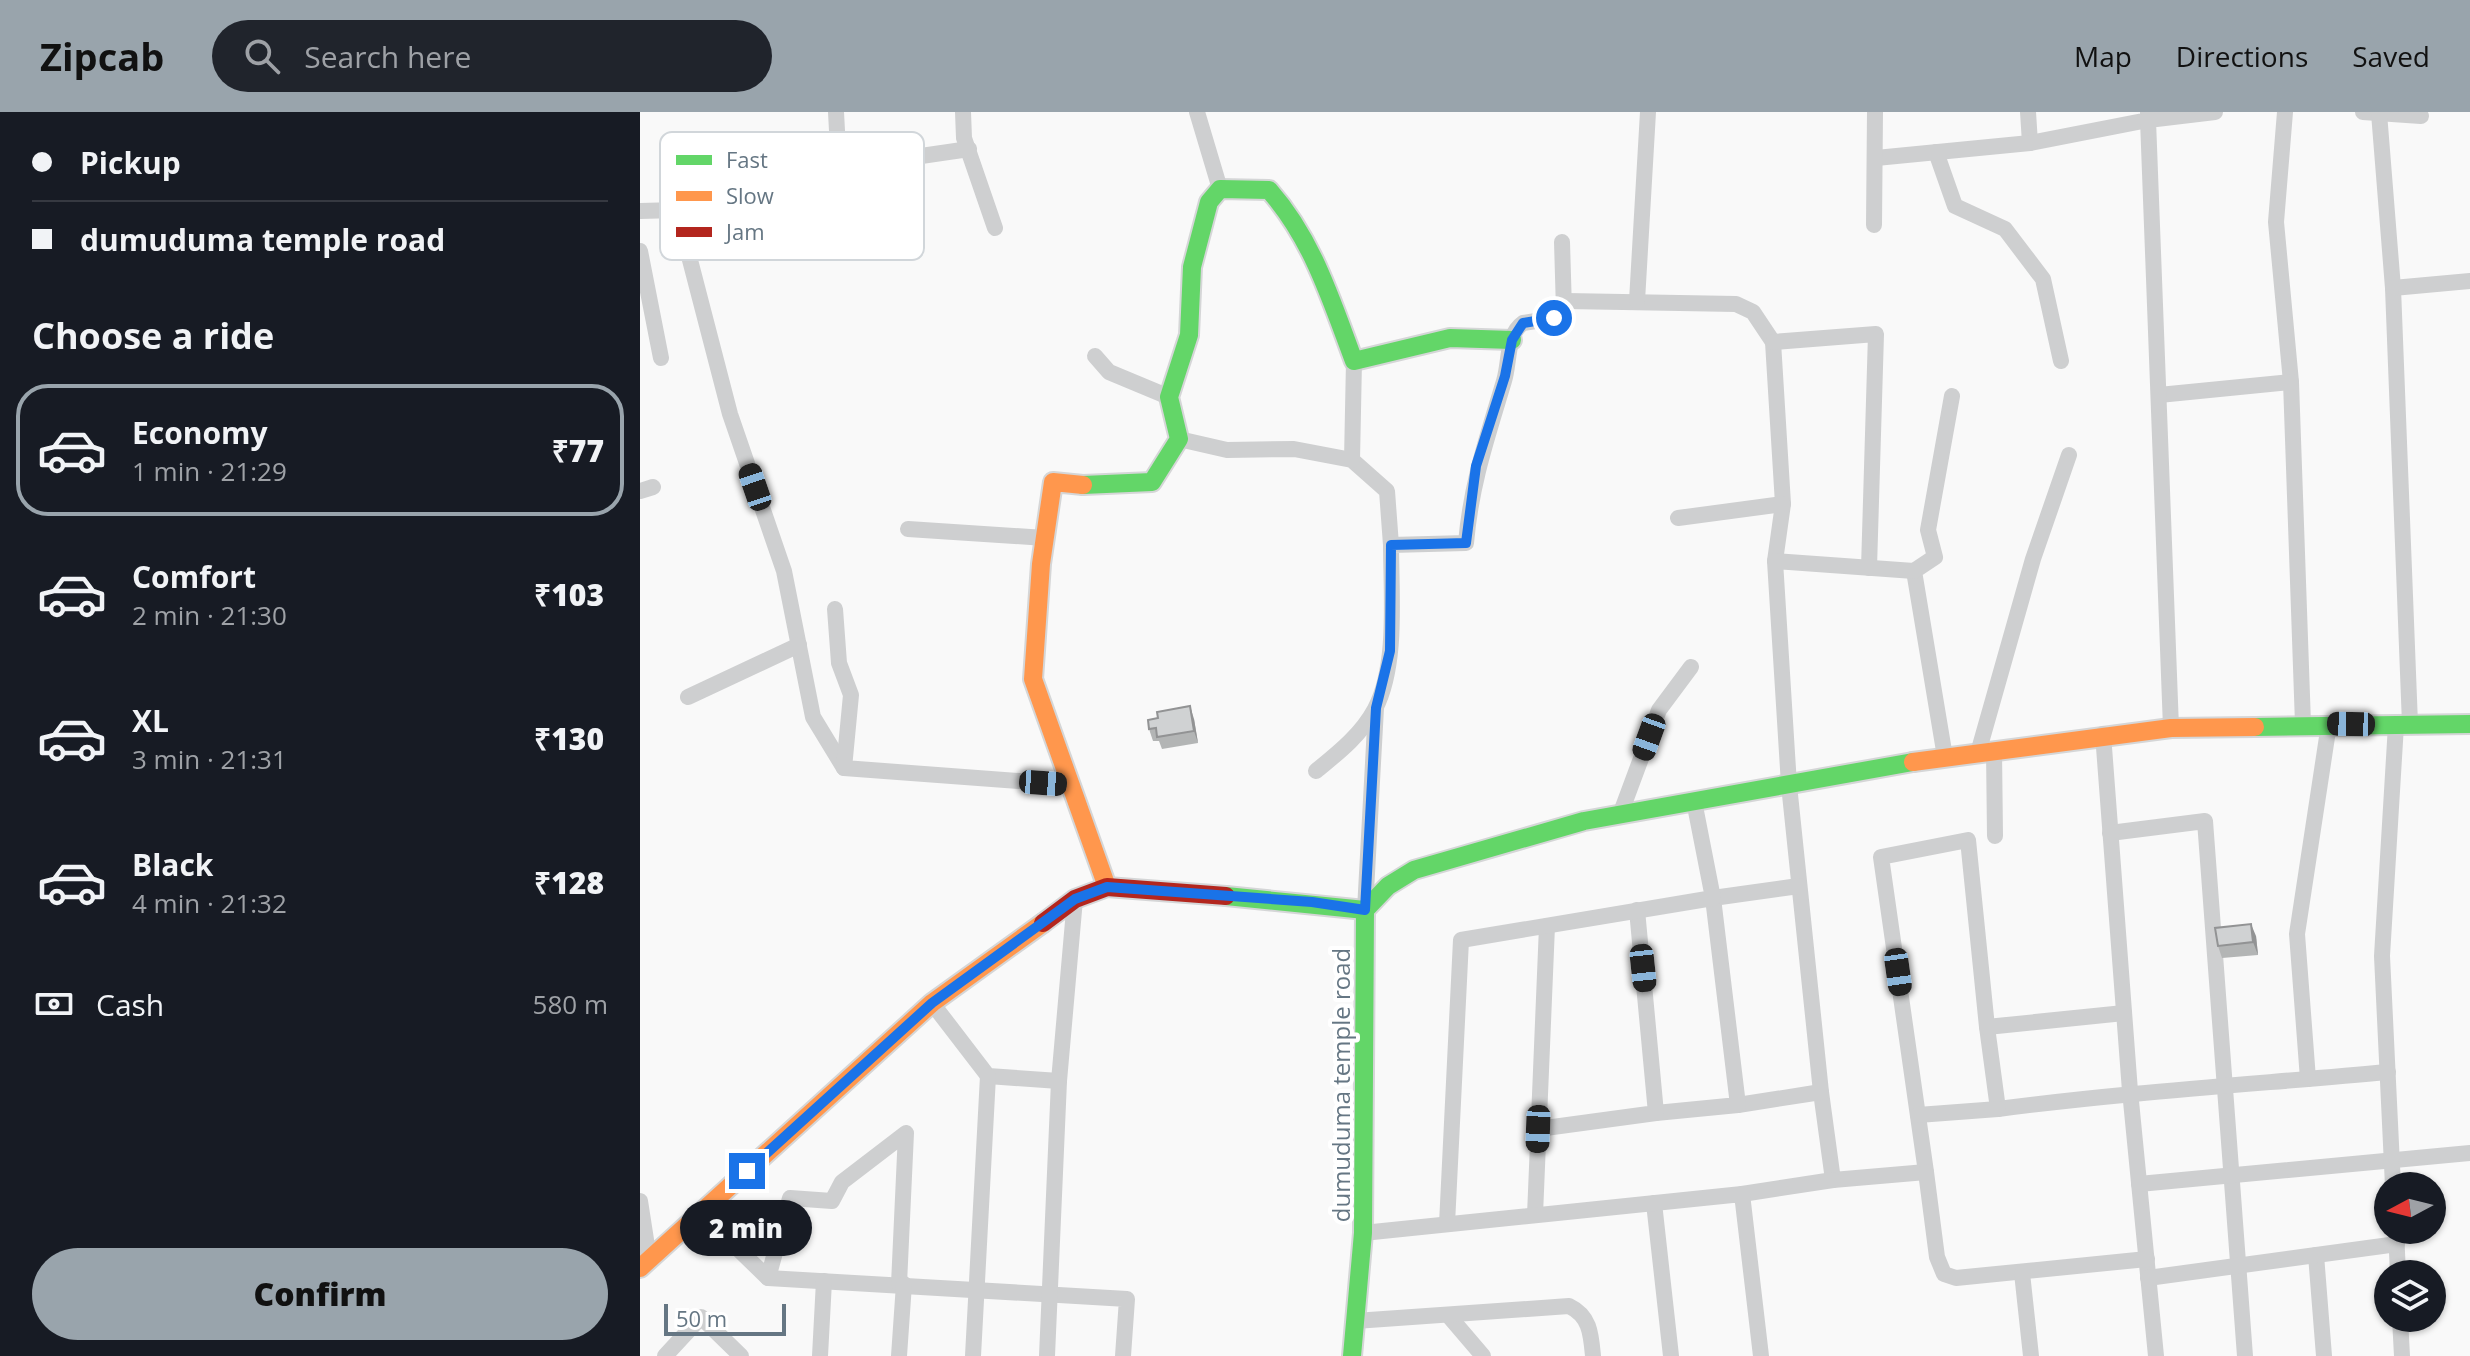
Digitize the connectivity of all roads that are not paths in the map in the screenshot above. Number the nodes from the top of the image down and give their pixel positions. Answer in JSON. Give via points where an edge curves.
{"nodes":[{"id":1,"x":836,"y":112,"type":"edge"},
{"id":2,"x":963,"y":112,"type":"edge"},
{"id":3,"x":1197,"y":112,"type":"edge"},
{"id":4,"x":1648,"y":112,"type":"edge"},
{"id":5,"x":1875,"y":112,"type":"edge"},
{"id":6,"x":2028,"y":112,"type":"edge"},
{"id":7,"x":2215,"y":112,"type":"edge"},
{"id":8,"x":2285,"y":112,"type":"edge"},
{"id":9,"x":2363,"y":112,"type":"edge"},
{"id":10,"x":2379,"y":113,"type":"edge"},
{"id":11,"x":2148,"y":116,"type":"edge"},
{"id":12,"x":2421,"y":116,"type":"dead end"},
{"id":13,"x":837,"y":132,"type":"edge"},
{"id":14,"x":2030,"y":143,"type":"junction"},
{"id":15,"x":969,"y":149,"type":"junction"},
{"id":16,"x":1936,"y":152,"type":"junction"},
{"id":17,"x":924,"y":156,"type":"edge"},
{"id":18,"x":1876,"y":158,"type":"junction"},
{"id":19,"x":1220,"y":189,"type":"junction"},
{"id":20,"x":660,"y":210,"type":"edge"},
{"id":21,"x":640,"y":211,"type":"edge"},
{"id":22,"x":1874,"y":225,"type":"dead end"},
{"id":23,"x":995,"y":228,"type":"dead end"},
{"id":24,"x":1562,"y":242,"type":"dead end"},
{"id":25,"x":640,"y":251,"type":"edge"},
{"id":26,"x":690,"y":260,"type":"edge"},
{"id":27,"x":2470,"y":281,"type":"edge"},
{"id":28,"x":2393,"y":288,"type":"junction"},
{"id":29,"x":1566,"y":301,"type":"junction"},
{"id":30,"x":1637,"y":301,"type":"junction"},
{"id":31,"x":1512,"y":340,"type":"junction"},
{"id":32,"x":1773,"y":342,"type":"junction"},
{"id":33,"x":1095,"y":356,"type":"dead end"},
{"id":34,"x":661,"y":358,"type":"dead end"},
{"id":35,"x":1354,"y":361,"type":"junction"},
{"id":36,"x":2061,"y":361,"type":"dead end"},
{"id":37,"x":2291,"y":382,"type":"junction"},
{"id":38,"x":2159,"y":395,"type":"junction"},
{"id":39,"x":1952,"y":396,"type":"dead end"},
{"id":40,"x":1169,"y":397,"type":"junction"},
{"id":41,"x":1179,"y":439,"type":"junction"},
{"id":42,"x":2069,"y":455,"type":"dead end"},
{"id":43,"x":1352,"y":460,"type":"junction"},
{"id":44,"x":1783,"y":504,"type":"junction"},
{"id":45,"x":1678,"y":518,"type":"dead end"},
{"id":46,"x":908,"y":529,"type":"dead end"},
{"id":47,"x":1045,"y":538,"type":"junction"},
{"id":48,"x":1391,"y":545,"type":"junction"},
{"id":49,"x":1775,"y":561,"type":"junction"},
{"id":50,"x":1869,"y":568,"type":"junction"},
{"id":51,"x":1914,"y":571,"type":"junction"},
{"id":52,"x":835,"y":609,"type":"dead end"},
{"id":53,"x":799,"y":645,"type":"junction"},
{"id":54,"x":1691,"y":667,"type":"dead end"},
{"id":55,"x":688,"y":697,"type":"dead end"},
{"id":56,"x":1376,"y":708,"type":"junction"},
{"id":57,"x":2303,"y":724,"type":"junction"},
{"id":58,"x":2329,"y":724,"type":"junction"},
{"id":59,"x":2470,"y":724,"type":"edge"},
{"id":60,"x":2403,"y":725,"type":"junction"},
{"id":61,"x":2171,"y":728,"type":"junction"},
{"id":62,"x":2103,"y":734,"type":"junction"},
{"id":63,"x":1986,"y":752,"type":"junction"},
{"id":64,"x":1945,"y":757,"type":"junction"},
{"id":65,"x":844,"y":768,"type":"junction"},
{"id":66,"x":1316,"y":771,"type":"dead end"},
{"id":67,"x":1072,"y":785,"type":"junction"},
{"id":68,"x":1789,"y":785,"type":"junction"},
{"id":69,"x":1694,"y":801,"type":"junction"},
{"id":70,"x":1620,"y":815,"type":"junction"},
{"id":71,"x":2110,"y":833,"type":"junction"},
{"id":72,"x":1995,"y":836,"type":"dead end"},
{"id":73,"x":1799,"y":886,"type":"junction"},
{"id":74,"x":1107,"y":887,"type":"junction"},
{"id":75,"x":1713,"y":898,"type":"junction"},
{"id":76,"x":1075,"y":899,"type":"junction"},
{"id":77,"x":1365,"y":910,"type":"junction"},
{"id":78,"x":1637,"y":910,"type":"junction"},
{"id":79,"x":1547,"y":926,"type":"junction"},
{"id":80,"x":932,"y":1003,"type":"junction"},
{"id":81,"x":2124,"y":1013,"type":"junction"},
{"id":82,"x":1987,"y":1027,"type":"junction"},
{"id":83,"x":2388,"y":1072,"type":"junction"},
{"id":84,"x":988,"y":1076,"type":"junction"},
{"id":85,"x":2308,"y":1079,"type":"junction"},
{"id":86,"x":1059,"y":1081,"type":"junction"},
{"id":87,"x":2223,"y":1088,"type":"junction"},
{"id":88,"x":2130,"y":1091,"type":"junction"},
{"id":89,"x":1821,"y":1092,"type":"junction"},
{"id":90,"x":1738,"y":1105,"type":"junction"},
{"id":91,"x":1998,"y":1109,"type":"junction"},
{"id":92,"x":1656,"y":1113,"type":"junction"},
{"id":93,"x":1918,"y":1115,"type":"junction"},
{"id":94,"x":1538,"y":1129,"type":"junction"},
{"id":95,"x":2470,"y":1153,"type":"edge"},
{"id":96,"x":2392,"y":1159,"type":"junction"},
{"id":97,"x":1926,"y":1172,"type":"junction"},
{"id":98,"x":2392,"y":1172,"type":"edge"},
{"id":99,"x":2230,"y":1174,"type":"junction"},
{"id":100,"x":1833,"y":1180,"type":"junction"},
{"id":101,"x":2139,"y":1184,"type":"junction"},
{"id":102,"x":1742,"y":1194,"type":"junction"},
{"id":103,"x":640,"y":1201,"type":"edge"},
{"id":104,"x":1654,"y":1203,"type":"junction"},
{"id":105,"x":701,"y":1213,"type":"junction"},
{"id":106,"x":1535,"y":1215,"type":"junction"},
{"id":107,"x":1447,"y":1224,"type":"junction"},
{"id":108,"x":1363,"y":1233,"type":"junction"},
{"id":109,"x":2374,"y":1242,"type":"edge"},
{"id":110,"x":2316,"y":1255,"type":"junction"},
{"id":111,"x":2147,"y":1259,"type":"junction"},
{"id":112,"x":643,"y":1265,"type":"edge"},
{"id":113,"x":2239,"y":1265,"type":"junction"},
{"id":114,"x":2022,"y":1273,"type":"junction"},
{"id":115,"x":768,"y":1278,"type":"junction"},
{"id":116,"x":2148,"y":1278,"type":"junction"},
{"id":117,"x":824,"y":1281,"type":"junction"},
{"id":118,"x":901,"y":1284,"type":"junction"},
{"id":119,"x":976,"y":1288,"type":"junction"},
{"id":120,"x":1050,"y":1293,"type":"junction"},
{"id":121,"x":1448,"y":1315,"type":"junction"},
{"id":122,"x":1355,"y":1321,"type":"junction"},
{"id":123,"x":2401,"y":1332,"type":"edge"},
{"id":124,"x":665,"y":1356,"type":"edge"},
{"id":125,"x":741,"y":1356,"type":"edge"},
{"id":126,"x":820,"y":1356,"type":"edge"},
{"id":127,"x":899,"y":1356,"type":"edge"},
{"id":128,"x":973,"y":1356,"type":"edge"},
{"id":129,"x":1047,"y":1356,"type":"edge"},
{"id":130,"x":1123,"y":1356,"type":"edge"},
{"id":131,"x":1352,"y":1356,"type":"edge"},
{"id":132,"x":1483,"y":1356,"type":"edge"},
{"id":133,"x":1593,"y":1356,"type":"edge"},
{"id":134,"x":1671,"y":1356,"type":"edge"},
{"id":135,"x":1761,"y":1356,"type":"edge"},
{"id":136,"x":2031,"y":1356,"type":"edge"},
{"id":137,"x":2156,"y":1356,"type":"edge"},
{"id":138,"x":2245,"y":1356,"type":"edge"},
{"id":139,"x":2324,"y":1356,"type":"edge"},
{"id":140,"x":2402,"y":1356,"type":"edge"}],
"edges":[{"from":1,"to":13,"type":"street"},
{"from":2,"to":15,"type":"street"},
{"from":3,"to":19,"type":"street"},
{"from":4,"to":30,"type":"street"},
{"from":5,"to":18,"type":"street"},
{"from":6,"to":14,"type":"street"},
{"from":7,"to":11,"type":"street"},
{"from":8,"to":37,"type":"street","via":[[2276,222]]},
{"from":9,"to":10,"type":"street"},
{"from":10,"to":12,"type":"street"},
{"from":10,"to":28,"type":"street"},
{"from":11,"to":14,"type":"street"},
{"from":11,"to":38,"type":"street"},
{"from":14,"to":16,"type":"street"},
{"from":15,"to":17,"type":"street"},
{"from":15,"to":23,"type":"street"},
{"from":16,"to":18,"type":"street"},
{"from":16,"to":36,"type":"street","via":[[1955,206],[2005,229],[2043,279]]},
{"from":18,"to":22,"type":"street"},
{"from":19,"to":35,"type":"street","via":[[1269,190],[1289,209],[1309,240]]},
{"from":19,"to":40,"type":"street","via":[[1209,202],[1192,267],[1189,335]]},
{"from":20,"to":21,"type":"street"},
{"from":24,"to":29,"type":"street"},
{"from":25,"to":34,"type":"street"},
{"from":26,"to":53,"type":"street","via":[[730,414],[784,571]]},
{"from":27,"to":28,"type":"street"},
{"from":28,"to":60,"type":"street"},
{"from":29,"to":30,"type":"street"},
{"from":29,"to":31,"type":"street","via":[[1559,316],[1523,323]]},
{"from":30,"to":32,"type":"street","via":[[1736,304],[1753,312]]},
{"from":31,"to":35,"type":"street","via":[[1450,338]]},
{"from":31,"to":48,"type":"street","via":[[1476,466],[1466,543]]},
{"from":32,"to":44,"type":"street"},
{"from":32,"to":50,"type":"street","via":[[1876,334]]},
{"from":33,"to":40,"type":"street","via":[[1109,372]]},
{"from":35,"to":43,"type":"street"},
{"from":37,"to":38,"type":"street"},
{"from":37,"to":57,"type":"street"},
{"from":38,"to":61,"type":"street"},
{"from":39,"to":51,"type":"street","via":[[1928,530],[1935,557]]},
{"from":40,"to":41,"type":"street"},
{"from":41,"to":43,"type":"street","via":[[1227,450],[1294,449]]},
{"from":41,"to":47,"type":"street","via":[[1152,482],[1053,482]]},
{"from":42,"to":63,"type":"street","via":[[2033,559]]},
{"from":43,"to":48,"type":"street","via":[[1387,491]]},
{"from":44,"to":45,"type":"street"},
{"from":44,"to":49,"type":"street"},
{"from":46,"to":47,"type":"street"},
{"from":47,"to":67,"type":"street","via":[[1033,679]]},
{"from":48,"to":56,"type":"street","via":[[1390,651]]},
{"from":49,"to":50,"type":"street"},
{"from":49,"to":68,"type":"street"},
{"from":50,"to":51,"type":"street"},
{"from":51,"to":64,"type":"street"},
{"from":52,"to":65,"type":"street","via":[[839,663],[851,695]]},
{"from":53,"to":55,"type":"street"},
{"from":53,"to":65,"type":"street","via":[[813,717]]},
{"from":54,"to":70,"type":"street","via":[[1659,710]]},
{"from":56,"to":66,"type":"street","via":[[1352,741]]},
{"from":56,"to":77,"type":"street"},
{"from":57,"to":58,"type":"street"},
{"from":57,"to":61,"type":"street"},
{"from":58,"to":60,"type":"street"},
{"from":58,"to":85,"type":"street","via":[[2297,934]]},
{"from":59,"to":60,"type":"street"},
{"from":60,"to":83,"type":"street","via":[[2382,956]]},
{"from":61,"to":62,"type":"street"},
{"from":62,"to":63,"type":"street"},
{"from":62,"to":71,"type":"street"},
{"from":63,"to":64,"type":"street"},
{"from":63,"to":72,"type":"street"},
{"from":64,"to":68,"type":"street"},
{"from":65,"to":67,"type":"street"},
{"from":67,"to":74,"type":"street"},
{"from":68,"to":69,"type":"street"},
{"from":68,"to":73,"type":"street"},
{"from":69,"to":70,"type":"street"},
{"from":69,"to":75,"type":"street"},
{"from":70,"to":77,"type":"street","via":[[1414,870],[1388,886]]},
{"from":71,"to":81,"type":"street"},
{"from":71,"to":87,"type":"street","via":[[2205,821]]},
{"from":73,"to":75,"type":"street"},
{"from":73,"to":89,"type":"street"},
{"from":74,"to":76,"type":"street"},
{"from":74,"to":77,"type":"street"},
{"from":75,"to":78,"type":"street"},
{"from":75,"to":90,"type":"street"},
{"from":76,"to":80,"type":"street"},
{"from":76,"to":86,"type":"street"},
{"from":77,"to":108,"type":"street","name":"dumuduma temple road"},
{"from":78,"to":79,"type":"street"},
{"from":78,"to":92,"type":"street"},
{"from":79,"to":94,"type":"street"},
{"from":79,"to":107,"type":"street","via":[[1461,940]]},
{"from":80,"to":84,"type":"street"},
{"from":80,"to":105,"type":"street"},
{"from":81,"to":82,"type":"street"},
{"from":81,"to":88,"type":"street"},
{"from":82,"to":91,"type":"street"},
{"from":82,"to":93,"type":"street","via":[[1968,840],[1881,857]]},
{"from":83,"to":85,"type":"street"},
{"from":83,"to":96,"type":"street"},
{"from":84,"to":86,"type":"street"},
{"from":84,"to":119,"type":"street"},
{"from":85,"to":87,"type":"street"},
{"from":86,"to":120,"type":"street"},
{"from":87,"to":88,"type":"street"},
{"from":87,"to":99,"type":"street"},
{"from":88,"to":91,"type":"street"},
{"from":88,"to":101,"type":"street"},
{"from":89,"to":90,"type":"street"},
{"from":89,"to":100,"type":"street"},
{"from":90,"to":92,"type":"street"},
{"from":91,"to":93,"type":"street"},
{"from":92,"to":94,"type":"street"},
{"from":93,"to":97,"type":"street"},
{"from":94,"to":106,"type":"street"},
{"from":95,"to":96,"type":"street"},
{"from":96,"to":98,"type":"street"},
{"from":96,"to":99,"type":"street"},
{"from":97,"to":100,"type":"street"},
{"from":97,"to":114,"type":"street","via":[[1940,1269],[1956,1278]]},
{"from":99,"to":101,"type":"street"},
{"from":99,"to":113,"type":"street"},
{"from":100,"to":102,"type":"street"},
{"from":101,"to":111,"type":"street"},
{"from":102,"to":104,"type":"street"},
{"from":102,"to":135,"type":"street"},
{"from":103,"to":112,"type":"street"},
{"from":104,"to":106,"type":"street"},
{"from":104,"to":134,"type":"street"},
{"from":105,"to":112,"type":"street"},
{"from":105,"to":115,"type":"street"},
{"from":106,"to":107,"type":"street"},
{"from":107,"to":108,"type":"street"},
{"from":108,"to":122,"type":"street","name":"dumuduma temple road"},
{"from":109,"to":110,"type":"street"},
{"from":110,"to":113,"type":"street"},
{"from":110,"to":139,"type":"street"},
{"from":111,"to":114,"type":"street"},
{"from":111,"to":116,"type":"street"},
{"from":113,"to":116,"type":"street"},
{"from":113,"to":138,"type":"street"},
{"from":114,"to":136,"type":"street"},
{"from":115,"to":117,"type":"street"},
{"from":115,"to":118,"type":"street","via":[[790,1198],[832,1201],[842,1182],[906,1133]]},
{"from":116,"to":137,"type":"street"},
{"from":117,"to":118,"type":"street"},
{"from":117,"to":126,"type":"street"},
{"from":118,"to":119,"type":"street"},
{"from":118,"to":127,"type":"street"},
{"from":119,"to":120,"type":"street"},
{"from":119,"to":128,"type":"street"},
{"from":120,"to":129,"type":"street"},
{"from":120,"to":130,"type":"street","via":[[1127,1299]]},
{"from":121,"to":122,"type":"street"},
{"from":121,"to":132,"type":"street"},
{"from":121,"to":133,"type":"street","via":[[1569,1306],[1587,1320]]},
{"from":122,"to":131,"type":"street","name":"dumuduma temple road"},
{"from":123,"to":140,"type":"street"},
{"from":124,"to":125,"type":"street","via":[[701,1317]]}]}
